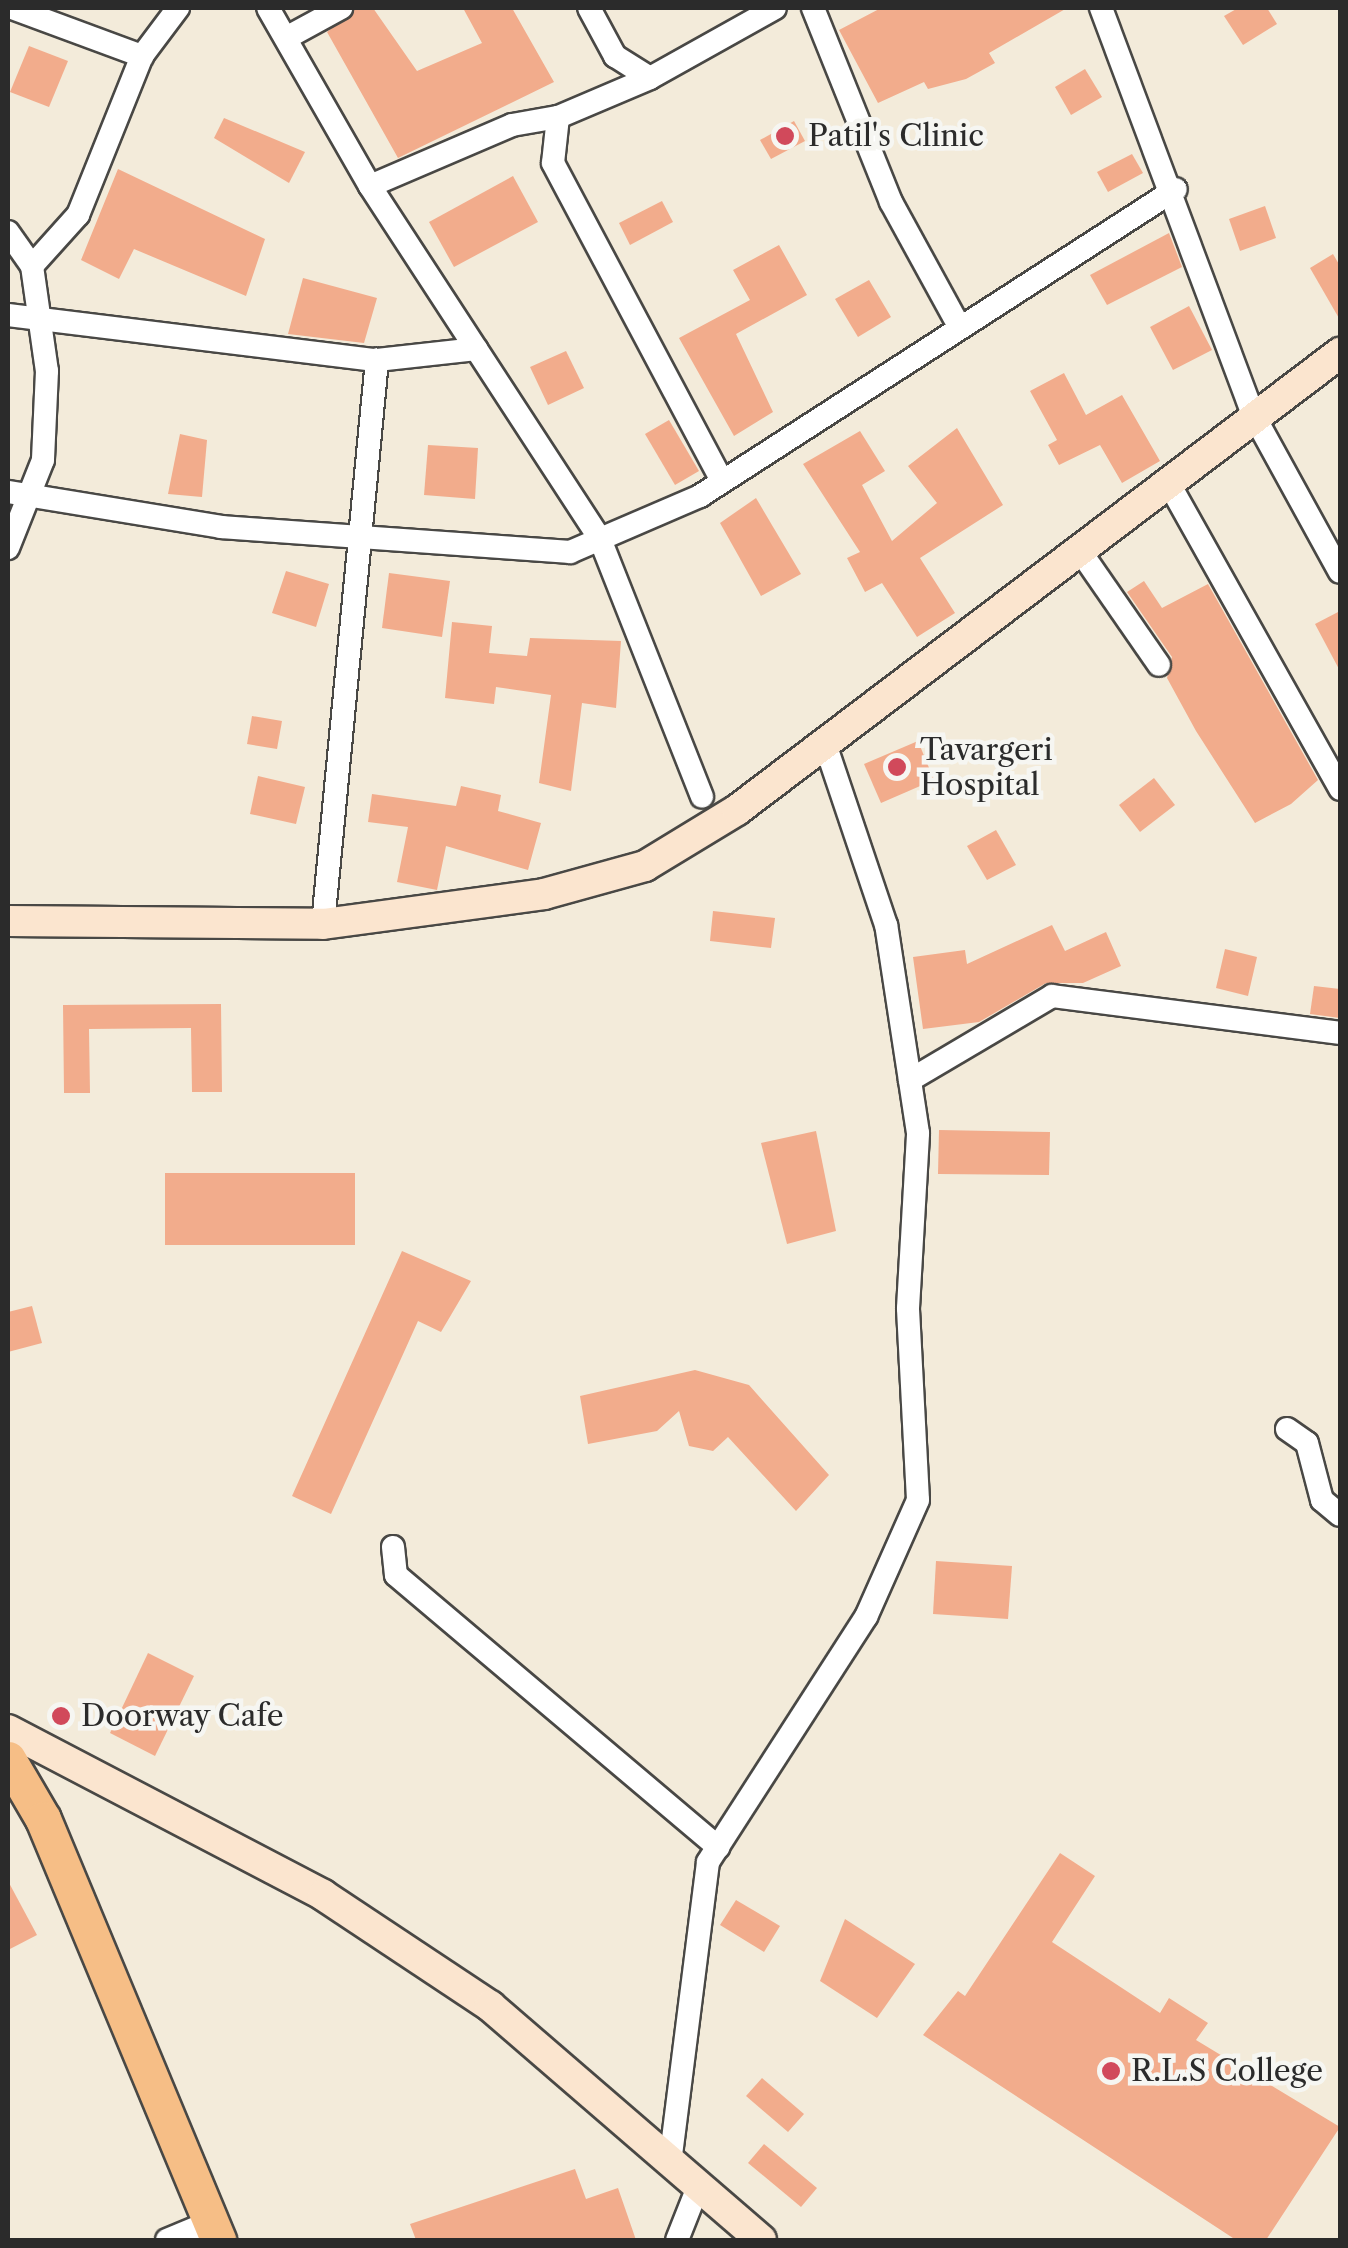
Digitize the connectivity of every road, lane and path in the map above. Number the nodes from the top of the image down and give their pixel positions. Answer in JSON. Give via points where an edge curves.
{"nodes":[{"id":1,"x":12,"y":8,"type":"edge"},
{"id":2,"x":178,"y":8,"type":"edge"},
{"id":3,"x":268,"y":8,"type":"edge"},
{"id":4,"x":341,"y":8,"type":"edge"},
{"id":5,"x":590,"y":8,"type":"edge"},
{"id":6,"x":775,"y":8,"type":"edge"},
{"id":7,"x":813,"y":8,"type":"edge"},
{"id":8,"x":1101,"y":8,"type":"edge"},
{"id":9,"x":286,"y":38,"type":"junction"},
{"id":10,"x":142,"y":56,"type":"junction"},
{"id":11,"x":650,"y":78,"type":"junction"},
{"id":12,"x":558,"y":118,"type":"junction"},
{"id":13,"x":370,"y":186,"type":"junction"},
{"id":14,"x":1176,"y":189,"type":"junction"},
{"id":15,"x":8,"y":235,"type":"edge"},
{"id":16,"x":32,"y":266,"type":"junction"},
{"id":17,"x":8,"y":315,"type":"edge"},
{"id":18,"x":40,"y":321,"type":"junction"},
{"id":19,"x":959,"y":326,"type":"junction"},
{"id":20,"x":476,"y":349,"type":"junction"},
{"id":21,"x":1340,"y":353,"type":"edge"},
{"id":22,"x":377,"y":360,"type":"junction"},
{"id":23,"x":1254,"y":414,"type":"junction"},
{"id":24,"x":722,"y":482,"type":"junction"},
{"id":25,"x":1168,"y":482,"type":"junction"},
{"id":26,"x":18,"y":494,"type":"edge"},
{"id":27,"x":366,"y":537,"type":"junction"},
{"id":28,"x":600,"y":539,"type":"junction"},
{"id":29,"x":8,"y":548,"type":"edge"},
{"id":30,"x":1078,"y":548,"type":"junction"},
{"id":31,"x":1340,"y":572,"type":"edge"},
{"id":32,"x":1159,"y":665,"type":"dead end"},
{"id":33,"x":825,"y":744,"type":"junction"},
{"id":34,"x":1340,"y":789,"type":"edge"},
{"id":35,"x":702,"y":797,"type":"dead end"},
{"id":36,"x":8,"y":921,"type":"edge"},
{"id":37,"x":323,"y":924,"type":"junction"},
{"id":38,"x":1340,"y":1032,"type":"edge"},
{"id":39,"x":910,"y":1080,"type":"junction"},
{"id":40,"x":1287,"y":1429,"type":"dead end"},
{"id":41,"x":1340,"y":1515,"type":"edge"},
{"id":42,"x":392,"y":1547,"type":"dead end"},
{"id":43,"x":8,"y":1730,"type":"edge"},
{"id":44,"x":8,"y":1759,"type":"edge"},
{"id":45,"x":718,"y":1847,"type":"junction"},
{"id":46,"x":670,"y":2163,"type":"junction"},
{"id":47,"x":698,"y":2186,"type":"junction"},
{"id":48,"x":214,"y":2231,"type":"edge"},
{"id":49,"x":167,"y":2240,"type":"edge"},
{"id":50,"x":676,"y":2240,"type":"edge"},
{"id":51,"x":761,"y":2240,"type":"edge"}],
"edges":[{"from":1,"to":10,"type":"street"},
{"from":2,"to":10,"type":"street"},
{"from":3,"to":9,"type":"street"},
{"from":4,"to":9,"type":"street"},
{"from":5,"to":11,"type":"street","via":[[614,56]]},
{"from":6,"to":11,"type":"street"},
{"from":7,"to":19,"type":"street","via":[[890,202]]},
{"from":8,"to":14,"type":"street"},
{"from":9,"to":13,"type":"street"},
{"from":10,"to":16,"type":"street","via":[[78,216]]},
{"from":11,"to":12,"type":"street"},
{"from":12,"to":13,"type":"street","via":[[512,126]]},
{"from":12,"to":24,"type":"street","via":[[553,162]]},
{"from":13,"to":20,"type":"street"},
{"from":14,"to":19,"type":"street"},
{"from":14,"to":23,"type":"street"},
{"from":15,"to":16,"type":"street"},
{"from":16,"to":18,"type":"street"},
{"from":17,"to":18,"type":"street"},
{"from":18,"to":22,"type":"street"},
{"from":18,"to":26,"type":"street","via":[[44,460]]},
{"from":19,"to":24,"type":"street"},
{"from":20,"to":22,"type":"street"},
{"from":20,"to":28,"type":"street"},
{"from":21,"to":23,"type":"street"},
{"from":22,"to":27,"type":"street"},
{"from":23,"to":25,"type":"street"},
{"from":23,"to":31,"type":"street"},
{"from":24,"to":28,"type":"street"},
{"from":25,"to":30,"type":"street"},
{"from":25,"to":34,"type":"street"},
{"from":26,"to":27,"type":"street"},
{"from":26,"to":29,"type":"street"},
{"from":27,"to":28,"type":"street","via":[[570,552]]},
{"from":27,"to":37,"type":"street"},
{"from":28,"to":35,"type":"street"},
{"from":30,"to":32,"type":"street"},
{"from":30,"to":33,"type":"street"},
{"from":33,"to":37,"type":"street","via":[[737,810],[613,878]]},
{"from":33,"to":39,"type":"street","via":[[886,925]]},
{"from":36,"to":37,"type":"street"},
{"from":38,"to":39,"type":"street","via":[[1052,996]]},
{"from":39,"to":45,"type":"street","via":[[918,1132],[908,1308],[918,1500],[866,1617]]},
{"from":40,"to":41,"type":"street","via":[[1307,1443],[1322,1500]]},
{"from":42,"to":45,"type":"street","via":[[396,1575]]},
{"from":43,"to":46,"type":"street","via":[[323,1895],[490,2006]]},
{"from":44,"to":48,"type":"main road","via":[[43,1819]]},
{"from":45,"to":46,"type":"street","via":[[708,1862]]},
{"from":46,"to":47,"type":"street"},
{"from":47,"to":50,"type":"street"},
{"from":47,"to":51,"type":"street"},
{"from":48,"to":49,"type":"street"}]}
